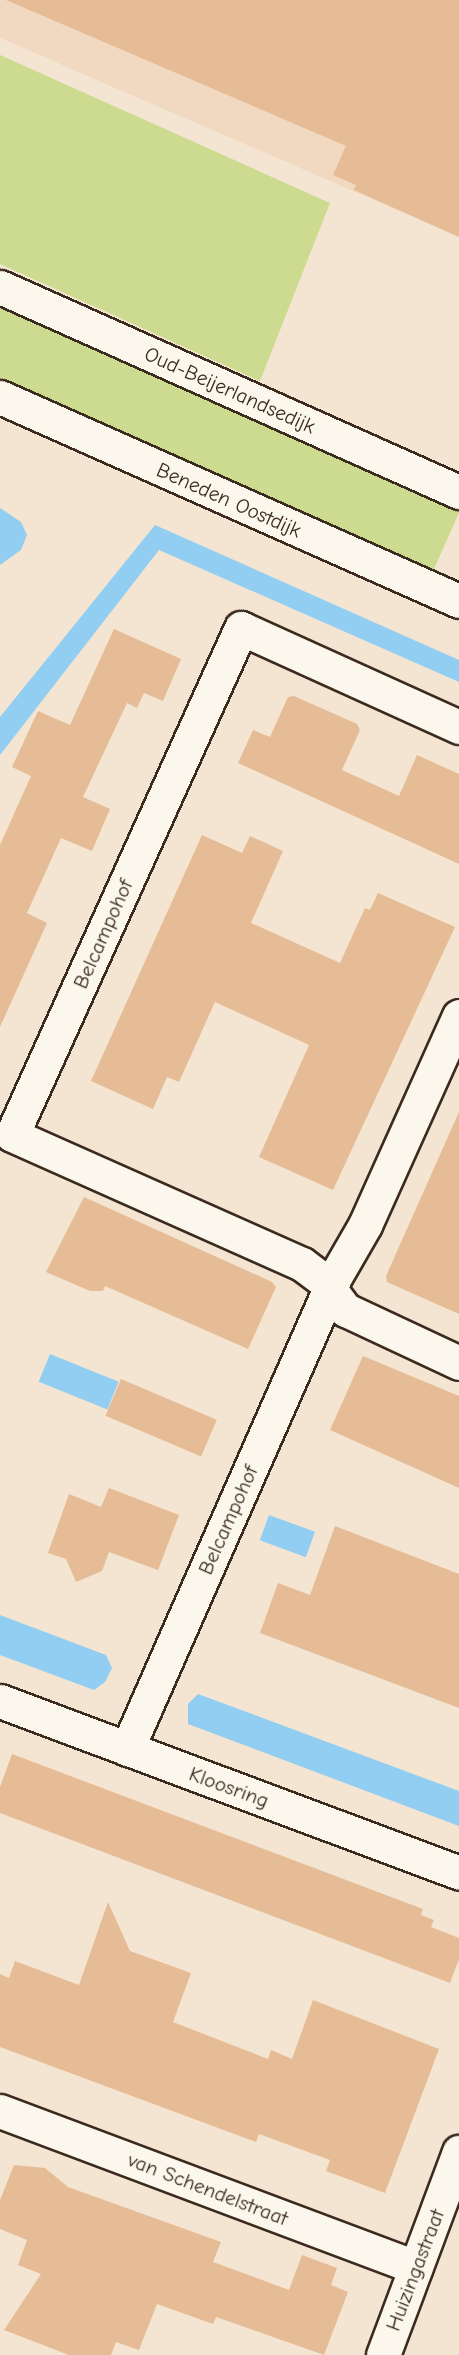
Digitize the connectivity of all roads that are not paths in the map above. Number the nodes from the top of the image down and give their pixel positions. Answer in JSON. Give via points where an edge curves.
{"nodes":[{"id":1,"x":0,"y":287,"type":"edge"},
{"id":2,"x":0,"y":397,"type":"edge"},
{"id":3,"x":459,"y":492,"type":"edge"},
{"id":4,"x":459,"y":601,"type":"edge"},
{"id":5,"x":459,"y":727,"type":"edge"},
{"id":6,"x":459,"y":1016,"type":"edge"},
{"id":7,"x":329,"y":1290,"type":"junction"},
{"id":8,"x":459,"y":1363,"type":"edge"},
{"id":9,"x":0,"y":1701,"type":"edge"},
{"id":10,"x":127,"y":1749,"type":"junction"},
{"id":11,"x":459,"y":1873,"type":"edge"},
{"id":12,"x":0,"y":2111,"type":"edge"},
{"id":13,"x":459,"y":2152,"type":"edge"},
{"id":14,"x":416,"y":2267,"type":"junction"},
{"id":15,"x":383,"y":2355,"type":"edge"}],
"edges":[{"from":1,"to":3,"type":"street","name":"Oud-Beijerlandsedijk"},
{"from":2,"to":4,"type":"street","name":"Beneden Oostdijk"},
{"from":5,"to":7,"type":"street","name":"Belcampohof","via":[[241,628],[12,1135],[302,1264]]},
{"from":6,"to":7,"type":"street","name":"Belcampohof","via":[[365,1225]]},
{"from":7,"to":8,"type":"street","name":"Belcampohof","via":[[351,1314]]},
{"from":7,"to":10,"type":"street","name":"Belcampohof"},
{"from":9,"to":10,"type":"street","name":"Kloosring"},
{"from":10,"to":11,"type":"street","name":"Kloosring"},
{"from":12,"to":14,"type":"street","name":"van Schendelstraat"},
{"from":13,"to":14,"type":"street","name":"Huizingastraat"},
{"from":14,"to":15,"type":"street","name":"Huizingastraat"}]}
